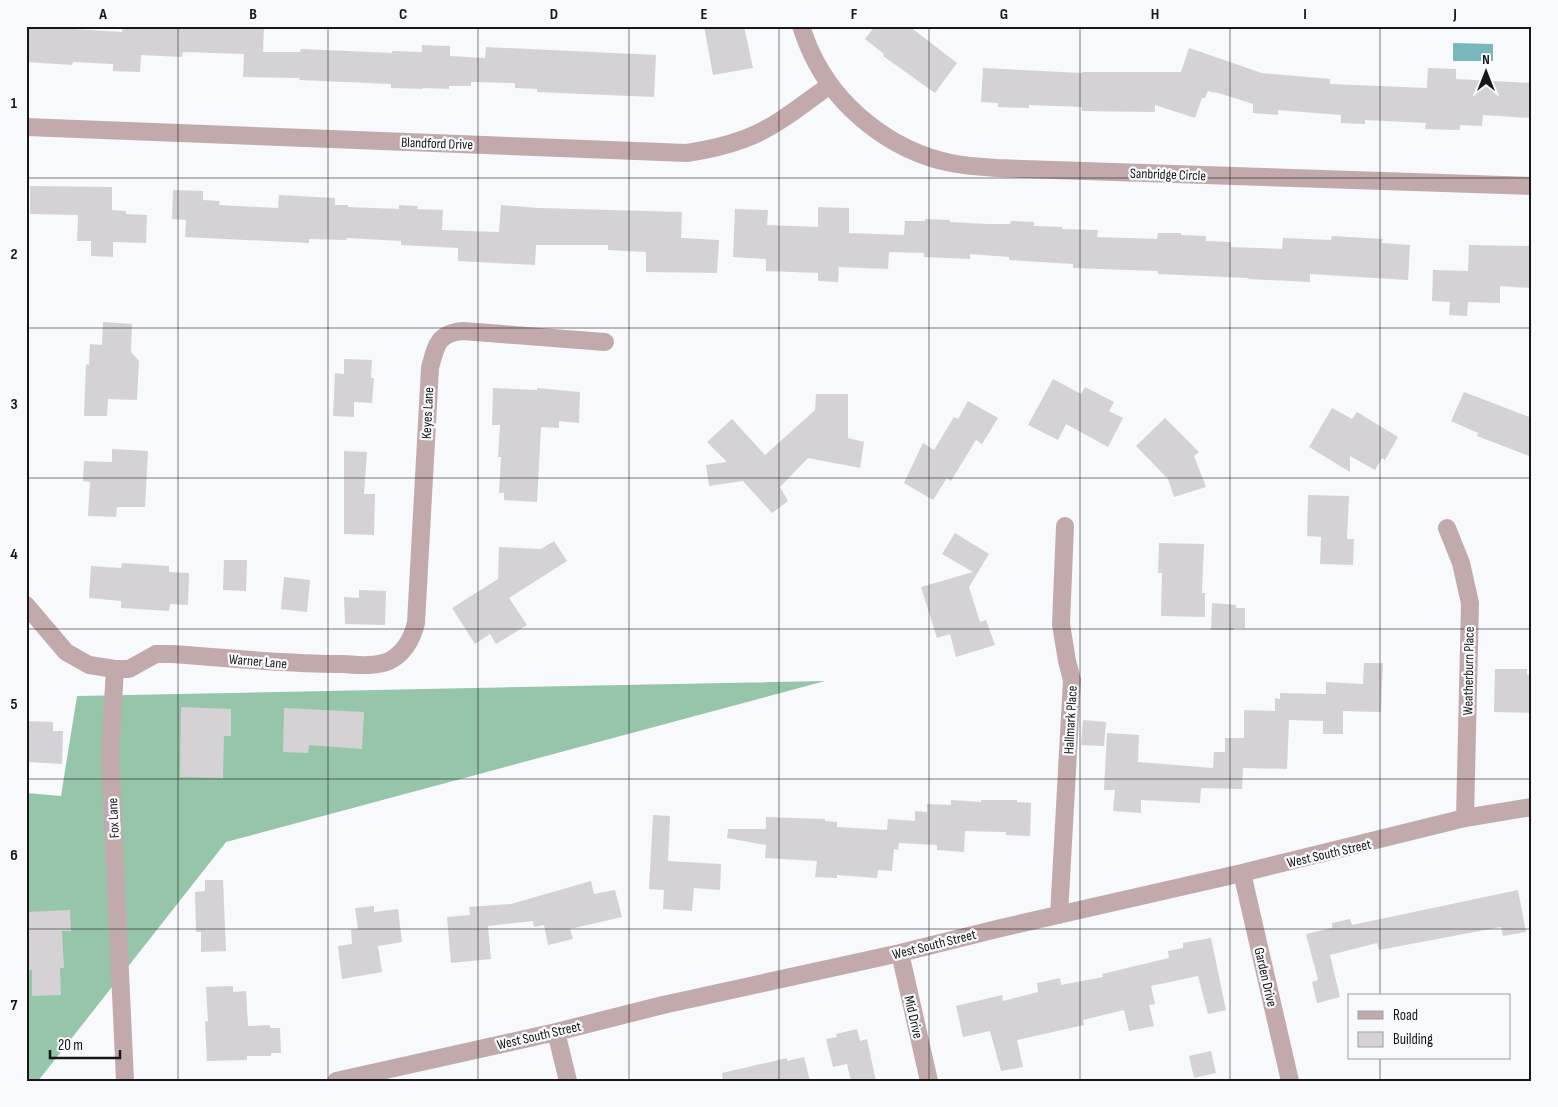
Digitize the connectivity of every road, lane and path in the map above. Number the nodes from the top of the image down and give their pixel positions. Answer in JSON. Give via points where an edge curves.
{"nodes":[{"id":1,"x":801,"y":26,"type":"edge"},
{"id":2,"x":830,"y":85,"type":"junction"},
{"id":3,"x":26,"y":127,"type":"edge"},
{"id":4,"x":1532,"y":186,"type":"edge"},
{"id":5,"x":604,"y":342,"type":"dead end"},
{"id":6,"x":1065,"y":526,"type":"dead end"},
{"id":7,"x":1446,"y":528,"type":"dead end"},
{"id":8,"x":26,"y":605,"type":"edge"},
{"id":9,"x":402,"y":652,"type":"joint"},
{"id":10,"x":115,"y":669,"type":"junction"},
{"id":11,"x":1532,"y":807,"type":"edge"},
{"id":12,"x":1465,"y":818,"type":"junction"},
{"id":13,"x":1242,"y":873,"type":"junction"},
{"id":14,"x":1059,"y":915,"type":"junction"},
{"id":15,"x":900,"y":953,"type":"junction"},
{"id":16,"x":556,"y":1032,"type":"junction"},
{"id":17,"x":125,"y":1081,"type":"edge"},
{"id":18,"x":336,"y":1081,"type":"edge"},
{"id":19,"x":568,"y":1081,"type":"edge"},
{"id":20,"x":929,"y":1081,"type":"edge"},
{"id":21,"x":1290,"y":1081,"type":"edge"}],
"edges":[{"from":1,"to":2,"type":"street","name":"Sanbridge Circle","via":[[810,51]]},
{"from":2,"to":3,"type":"street","name":"Blandford Drive","via":[[774,124],[746,139],[687,153]]},
{"from":2,"to":4,"type":"street","name":"Sanbridge Circle","via":[[861,118],[881,133],[924,155],[970,167]]},
{"from":5,"to":9,"type":"street","name":"Keyes Lane","via":[[463,331],[451,332],[435,347],[430,368],[416,623],[412,639]]},
{"from":6,"to":14,"type":"street","name":"Hallmark Place","via":[[1061,624],[1072,680]]},
{"from":7,"to":12,"type":"street","name":"Weatherburn Place","via":[[1461,563],[1470,603]]},
{"from":8,"to":10,"type":"street","via":[[66,652],[89,665]]},
{"from":9,"to":10,"type":"street","name":"Warner Lane","via":[[388,662],[372,665],[301,664],[156,654],[129,668]]},
{"from":10,"to":17,"type":"street","name":"Fox Lane","via":[[110,754]]},
{"from":11,"to":12,"type":"street","name":"West South Street"},
{"from":12,"to":13,"type":"street","name":"West South Street"},
{"from":13,"to":14,"type":"street","name":"West South Street"},
{"from":13,"to":21,"type":"street","name":"Garden Drive"},
{"from":14,"to":15,"type":"street","name":"West South Street"},
{"from":15,"to":16,"type":"street","name":"West South Street"},
{"from":15,"to":20,"type":"street","name":"Mid Drive"},
{"from":16,"to":18,"type":"street","name":"West South Street"},
{"from":16,"to":19,"type":"street"}]}
